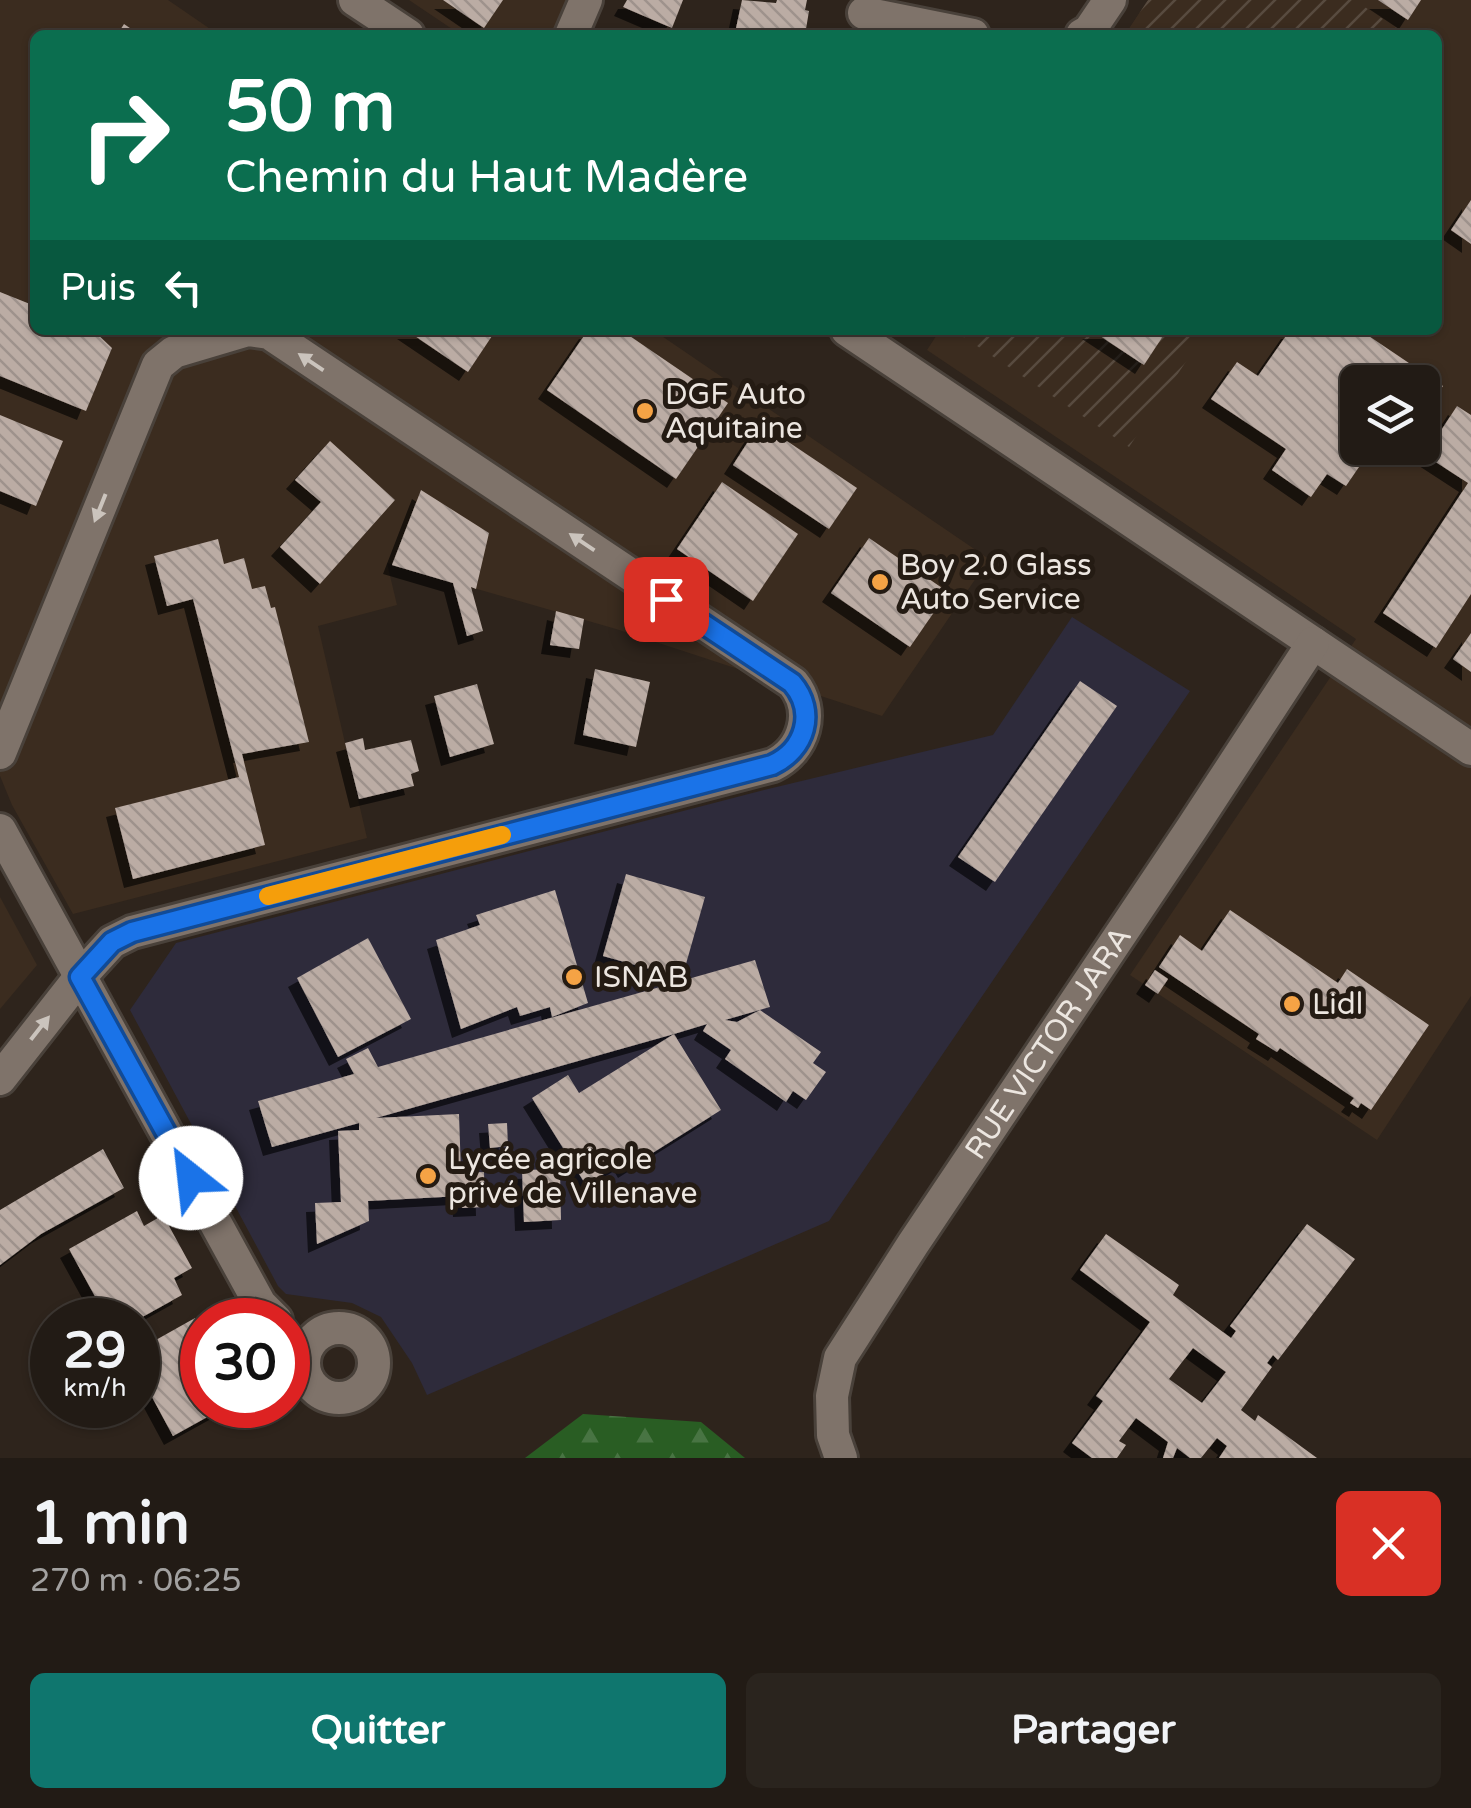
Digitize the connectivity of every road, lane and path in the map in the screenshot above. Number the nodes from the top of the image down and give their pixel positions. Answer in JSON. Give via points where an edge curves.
{"nodes":[{"id":1,"x":355,"y":0,"type":"edge"},
{"id":2,"x":586,"y":0,"type":"edge"},
{"id":3,"x":1110,"y":0,"type":"edge"},
{"id":4,"x":863,"y":16,"type":"edge"},
{"id":5,"x":400,"y":30,"type":"edge"},
{"id":6,"x":573,"y":30,"type":"edge"},
{"id":7,"x":943,"y":30,"type":"edge"},
{"id":8,"x":1089,"y":30,"type":"edge"},
{"id":9,"x":231,"y":335,"type":"edge"},
{"id":10,"x":272,"y":335,"type":"edge"},
{"id":11,"x":853,"y":335,"type":"edge"},
{"id":12,"x":1313,"y":643,"type":"junction"},
{"id":13,"x":1471,"y":749,"type":"edge"},
{"id":14,"x":0,"y":753,"type":"edge"},
{"id":15,"x":0,"y":830,"type":"edge"},
{"id":16,"x":80,"y":977,"type":"junction"},
{"id":17,"x":0,"y":1079,"type":"edge"},
{"id":18,"x":257,"y":1298,"type":"edge"},
{"id":19,"x":841,"y":1458,"type":"edge"}],
"edges":[{"from":1,"to":5,"type":"street"},
{"from":2,"to":6,"type":"street"},
{"from":3,"to":8,"type":"street"},
{"from":4,"to":7,"type":"street"},
{"from":9,"to":14,"type":"street","one_way":true,"via":[[174,352],[158,365]]},
{"from":16,"to":10,"type":"street","one_way":true,"via":[[112,942],[132,932],[772,765],[791,754],[803,734],[806,710],[792,683]]},
{"from":11,"to":12,"type":"street"},
{"from":12,"to":13,"type":"street"},
{"from":12,"to":19,"type":"street","name":"RUE VICTOR JARA","via":[[840,1358],[832,1396]]},
{"from":15,"to":16,"type":"street"},
{"from":17,"to":16,"type":"street","one_way":true},
{"from":16,"to":18,"type":"street"}]}
